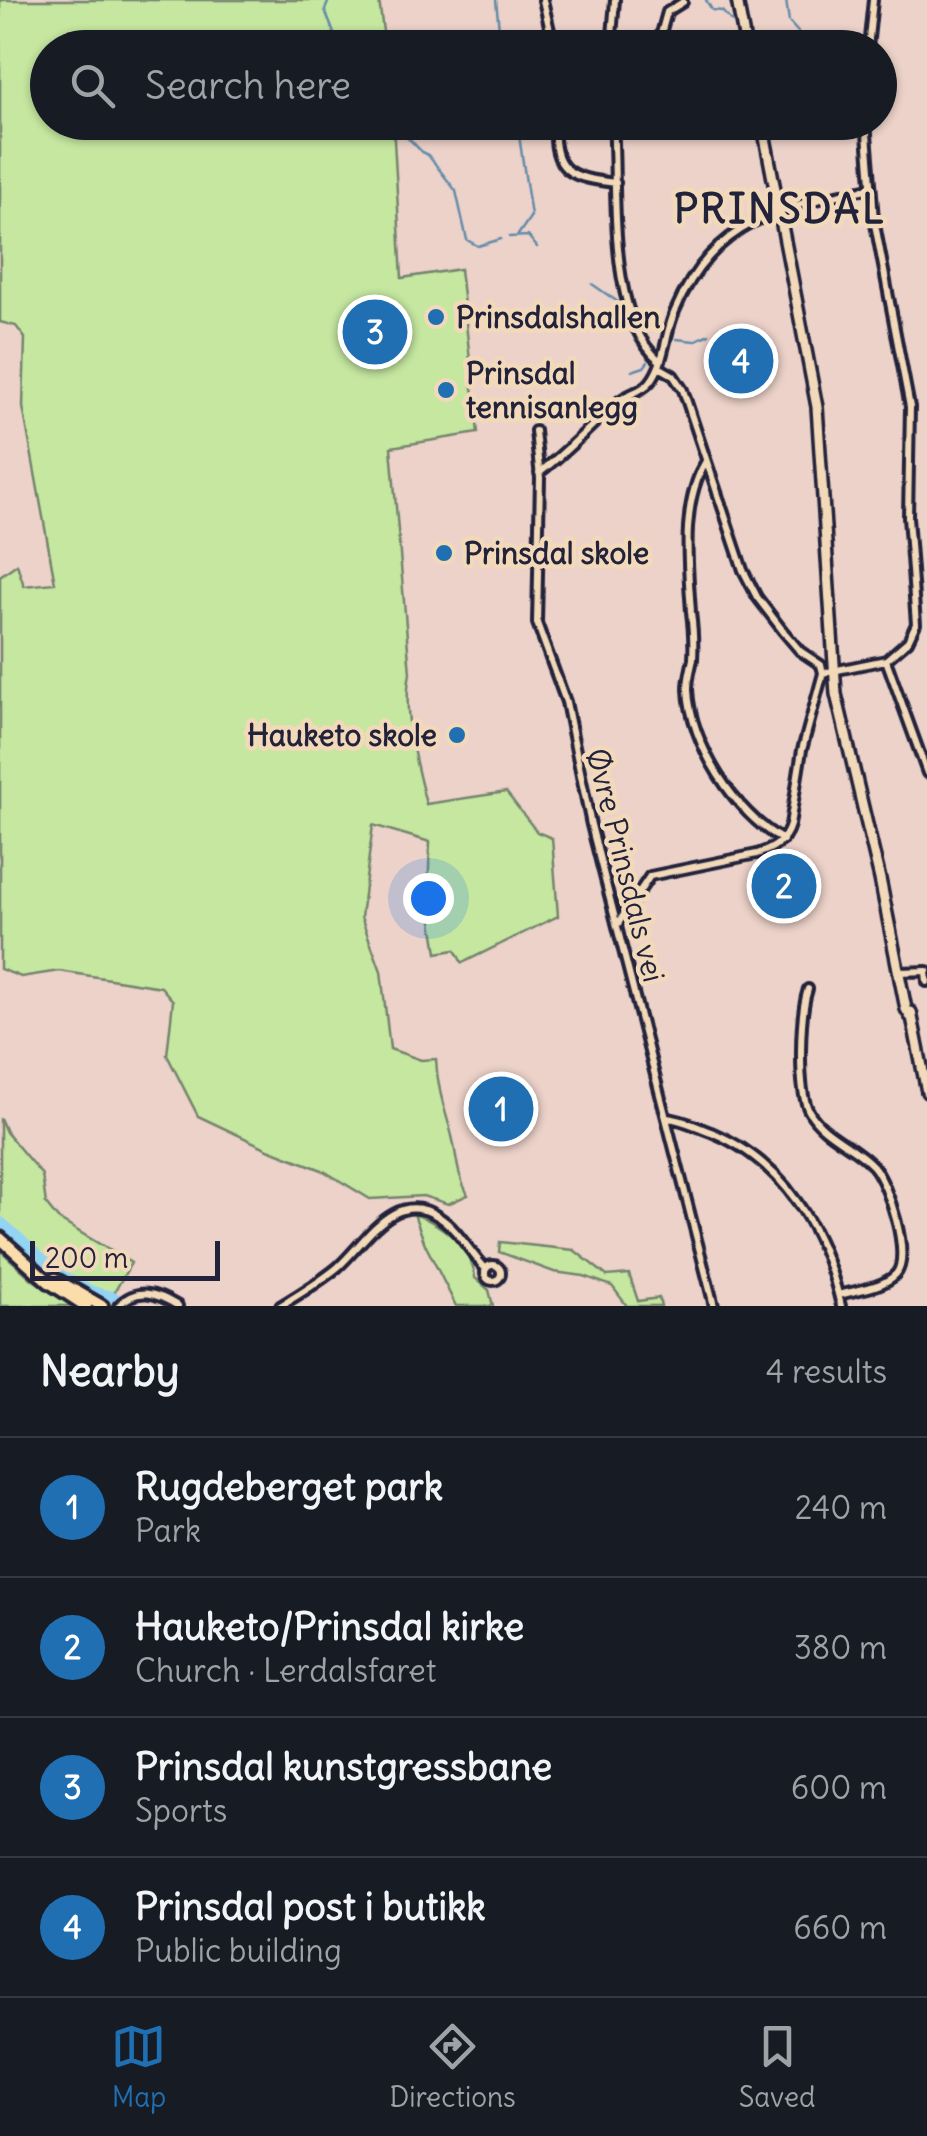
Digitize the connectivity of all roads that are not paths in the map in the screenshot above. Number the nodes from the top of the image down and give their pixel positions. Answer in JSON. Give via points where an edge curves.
{"nodes":[{"id":1,"x":544,"y":0,"type":"edge"},
{"id":2,"x":614,"y":0,"type":"edge"},
{"id":3,"x":737,"y":0,"type":"edge"},
{"id":4,"x":874,"y":0,"type":"edge"},
{"id":5,"x":684,"y":2,"type":"edge"},
{"id":6,"x":550,"y":30,"type":"edge"},
{"id":7,"x":613,"y":30,"type":"edge"},
{"id":8,"x":662,"y":30,"type":"edge"},
{"id":9,"x":743,"y":30,"type":"edge"},
{"id":10,"x":870,"y":30,"type":"edge"},
{"id":11,"x":554,"y":140,"type":"edge"},
{"id":12,"x":614,"y":140,"type":"edge"},
{"id":13,"x":766,"y":140,"type":"edge"},
{"id":14,"x":867,"y":140,"type":"edge"},
{"id":15,"x":616,"y":183,"type":"junction"},
{"id":16,"x":871,"y":188,"type":"junction"},
{"id":17,"x":779,"y":209,"type":"junction"},
{"id":18,"x":659,"y":364,"type":"junction"},
{"id":19,"x":534,"y":432,"type":"dead end"},
{"id":20,"x":706,"y":461,"type":"junction"},
{"id":21,"x":539,"y":473,"type":"junction"},
{"id":22,"x":886,"y":660,"type":"junction"},
{"id":23,"x":831,"y":672,"type":"junction"},
{"id":24,"x":927,"y":773,"type":"edge"},
{"id":25,"x":783,"y":840,"type":"junction"},
{"id":26,"x":617,"y":926,"type":"junction"},
{"id":27,"x":926,"y":971,"type":"edge"},
{"id":28,"x":901,"y":977,"type":"junction"},
{"id":29,"x":927,"y":982,"type":"edge"},
{"id":30,"x":808,"y":989,"type":"dead end"},
{"id":31,"x":927,"y":1092,"type":"edge"},
{"id":32,"x":667,"y":1118,"type":"junction"},
{"id":33,"x":0,"y":1238,"type":"edge"},
{"id":34,"x":36,"y":1268,"type":"junction"},
{"id":35,"x":486,"y":1268,"type":"dead end"},
{"id":36,"x":132,"y":1296,"type":"junction"},
{"id":37,"x":838,"y":1296,"type":"junction"},
{"id":38,"x":86,"y":1306,"type":"edge"},
{"id":39,"x":102,"y":1306,"type":"edge"},
{"id":40,"x":118,"y":1306,"type":"edge"},
{"id":41,"x":128,"y":1306,"type":"edge"},
{"id":42,"x":178,"y":1306,"type":"edge"},
{"id":43,"x":280,"y":1306,"type":"edge"},
{"id":44,"x":714,"y":1306,"type":"edge"},
{"id":45,"x":841,"y":1306,"type":"edge"}],
"edges":[{"from":1,"to":6,"type":"street"},
{"from":2,"to":7,"type":"street"},
{"from":3,"to":9,"type":"main road"},
{"from":4,"to":10,"type":"street"},
{"from":5,"to":8,"type":"street","via":[[667,12]]},
{"from":11,"to":15,"type":"street","via":[[564,168]]},
{"from":12,"to":15,"type":"street"},
{"from":13,"to":17,"type":"main road"},
{"from":14,"to":16,"type":"street"},
{"from":15,"to":18,"type":"street","via":[[620,270],[632,315]]},
{"from":16,"to":17,"type":"street"},
{"from":16,"to":22,"type":"street","via":[[911,425],[909,553],[916,624]]},
{"from":17,"to":18,"type":"street","via":[[730,237],[700,268],[677,305]]},
{"from":17,"to":23,"type":"main road","via":[[817,407]]},
{"from":18,"to":20,"type":"street","via":[[680,385]]},
{"from":18,"to":21,"type":"street","via":[[648,385],[622,398]]},
{"from":19,"to":21,"type":"street","name":"Øvre Prinsdals vei"},
{"from":20,"to":23,"type":"street","via":[[757,597],[796,646]]},
{"from":20,"to":25,"type":"street","via":[[693,496],[688,542],[689,701],[722,782],[750,818]]},
{"from":21,"to":26,"type":"street","name":"Øvre Prinsdals vei","via":[[538,623],[566,702]]},
{"from":22,"to":23,"type":"street"},
{"from":22,"to":24,"type":"street"},
{"from":23,"to":25,"type":"street","via":[[802,750]]},
{"from":23,"to":28,"type":"main road"},
{"from":25,"to":26,"type":"street","via":[[757,854],[650,876]]},
{"from":26,"to":32,"type":"street","name":"Øvre Prinsdals vei"},
{"from":27,"to":28,"type":"street"},
{"from":27,"to":29,"type":"street"},
{"from":28,"to":31,"type":"main road"},
{"from":30,"to":37,"type":"street","via":[[804,1098],[819,1124],[878,1174],[904,1254],[894,1276]]},
{"from":32,"to":37,"type":"street","via":[[732,1141],[774,1171],[808,1219]]},
{"from":32,"to":44,"type":"street","name":"Øvre Prinsdals vei"},
{"from":33,"to":34,"type":"main road"},
{"from":34,"to":38,"type":"main road"},
{"from":34,"to":39,"type":"main road"},
{"from":35,"to":43,"type":"street","via":[[443,1220],[403,1209]]},
{"from":36,"to":40,"type":"street"},
{"from":36,"to":41,"type":"street"},
{"from":36,"to":42,"type":"street","via":[[157,1294]]},
{"from":37,"to":45,"type":"street"}]}
